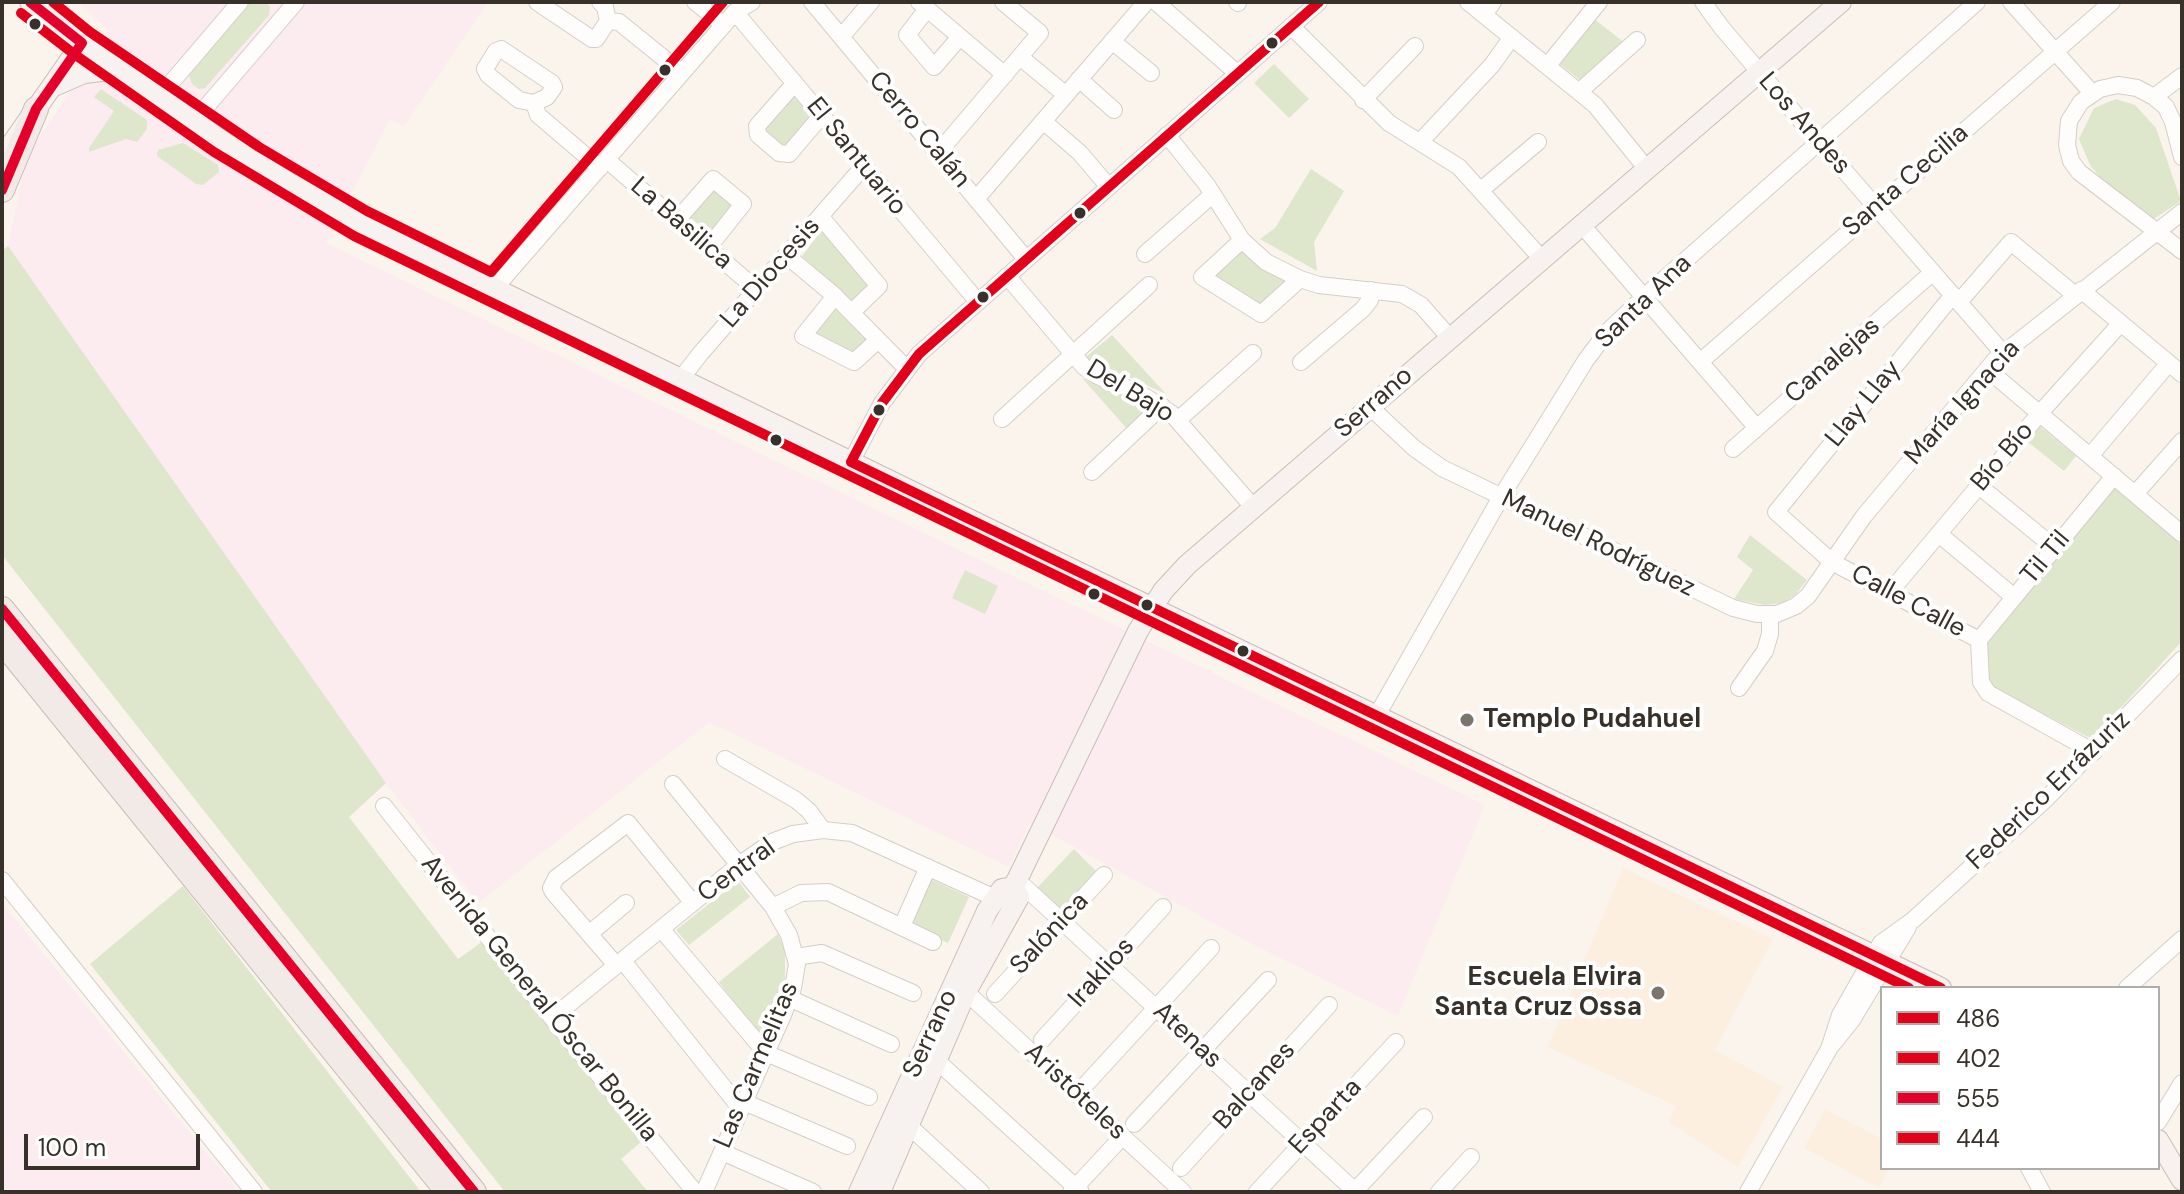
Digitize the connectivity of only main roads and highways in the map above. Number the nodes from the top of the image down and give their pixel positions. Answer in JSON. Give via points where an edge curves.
{"nodes":[{"id":1,"x":30,"y":2,"type":"edge"},
{"id":2,"x":1841,"y":2,"type":"edge"},
{"id":3,"x":82,"y":43,"type":"junction"},
{"id":4,"x":119,"y":69,"type":"junction"},
{"id":5,"x":51,"y":88,"type":"junction"},
{"id":6,"x":36,"y":109,"type":"junction"},
{"id":7,"x":2,"y":158,"type":"edge"},
{"id":8,"x":2,"y":190,"type":"edge"},
{"id":9,"x":1151,"y":607,"type":"junction"},
{"id":10,"x":2,"y":609,"type":"edge"},
{"id":11,"x":2,"y":641,"type":"edge"},
{"id":12,"x":1015,"y":884,"type":"junction"},
{"id":13,"x":1937,"y":986,"type":"edge"},
{"id":14,"x":2160,"y":1143,"type":"edge"},
{"id":15,"x":2182,"y":1180,"type":"edge"},
{"id":16,"x":445,"y":1192,"type":"edge"},
{"id":17,"x":474,"y":1192,"type":"edge"},
{"id":18,"x":859,"y":1192,"type":"edge"},
{"id":19,"x":880,"y":1192,"type":"edge"}],
"edges":[{"from":1,"to":3,"type":"main road"},
{"from":2,"to":9,"type":"main road","name":"Serrano","via":[[1187,565]]},
{"from":3,"to":4,"type":"main road"},
{"from":3,"to":5,"type":"main road"},
{"from":4,"to":5,"type":"main road","via":[[84,73]]},
{"from":4,"to":9,"type":"main road","via":[[320,201]]},
{"from":5,"to":6,"type":"main road"},
{"from":6,"to":7,"type":"main road"},
{"from":6,"to":8,"type":"highway"},
{"from":9,"to":12,"type":"main road","name":"Serrano"},
{"from":9,"to":13,"type":"main road"},
{"from":10,"to":17,"type":"highway"},
{"from":11,"to":16,"type":"highway"},
{"from":12,"to":18,"type":"main road","name":"Serrano","via":[[995,898]]},
{"from":12,"to":19,"type":"main road","name":"Serrano","via":[[1019,897],[966,992]]},
{"from":14,"to":15,"type":"main road"}]}
